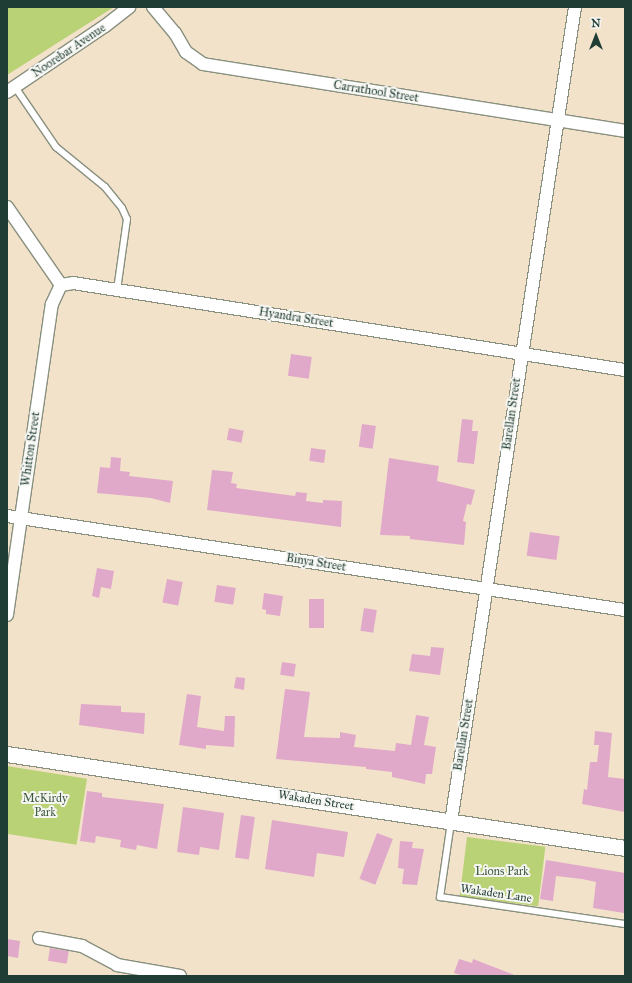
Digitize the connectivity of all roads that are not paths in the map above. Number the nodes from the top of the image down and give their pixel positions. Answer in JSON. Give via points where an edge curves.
{"nodes":[{"id":1,"x":129,"y":7,"type":"edge"},
{"id":2,"x":153,"y":7,"type":"edge"},
{"id":3,"x":575,"y":7,"type":"edge"},
{"id":4,"x":11,"y":89,"type":"edge"},
{"id":5,"x":559,"y":121,"type":"junction"},
{"id":6,"x":625,"y":131,"type":"edge"},
{"id":7,"x":8,"y":212,"type":"edge"},
{"id":8,"x":61,"y":285,"type":"junction"},
{"id":9,"x":116,"y":290,"type":"junction"},
{"id":10,"x":521,"y":354,"type":"junction"},
{"id":11,"x":625,"y":370,"type":"edge"},
{"id":12,"x":7,"y":516,"type":"edge"},
{"id":13,"x":22,"y":519,"type":"junction"},
{"id":14,"x":486,"y":589,"type":"junction"},
{"id":15,"x":625,"y":610,"type":"edge"},
{"id":16,"x":7,"y":615,"type":"edge"},
{"id":17,"x":7,"y":754,"type":"edge"},
{"id":18,"x":451,"y":822,"type":"junction"},
{"id":19,"x":625,"y":848,"type":"edge"},
{"id":20,"x":625,"y":924,"type":"edge"},
{"id":21,"x":39,"y":938,"type":"dead end"},
{"id":22,"x":180,"y":976,"type":"edge"}],
"edges":[{"from":1,"to":4,"type":"street","name":"Noorebar Avenue"},
{"from":2,"to":5,"type":"street","name":"Carrathool Street","via":[[175,33],[186,52],[202,64]]},
{"from":3,"to":5,"type":"street","name":"Barellan Street"},
{"from":4,"to":9,"type":"lane","via":[[56,146],[105,187],[122,208],[127,219]]},
{"from":5,"to":6,"type":"street","name":"Carrathool Street"},
{"from":5,"to":10,"type":"street","name":"Barellan Street"},
{"from":7,"to":8,"type":"street"},
{"from":8,"to":9,"type":"street","name":"Hyandra Street","via":[[73,283]]},
{"from":8,"to":13,"type":"street","name":"Whitton Street","via":[[52,304]]},
{"from":9,"to":10,"type":"street","name":"Hyandra Street"},
{"from":10,"to":11,"type":"street","name":"Hyandra Street"},
{"from":10,"to":14,"type":"street","name":"Barellan Street"},
{"from":12,"to":13,"type":"street","name":"Binya Street"},
{"from":13,"to":14,"type":"street","name":"Binya Street"},
{"from":13,"to":16,"type":"street","name":"Whitton Street"},
{"from":14,"to":15,"type":"street","name":"Binya Street"},
{"from":14,"to":18,"type":"street","name":"Barellan Street"},
{"from":17,"to":18,"type":"street","name":"Wakaden Street"},
{"from":18,"to":19,"type":"street","name":"Wakaden Street"},
{"from":18,"to":20,"type":"lane","name":"Wakaden Lane","via":[[440,897]]},
{"from":21,"to":22,"type":"street","via":[[82,946],[116,965]]}]}
